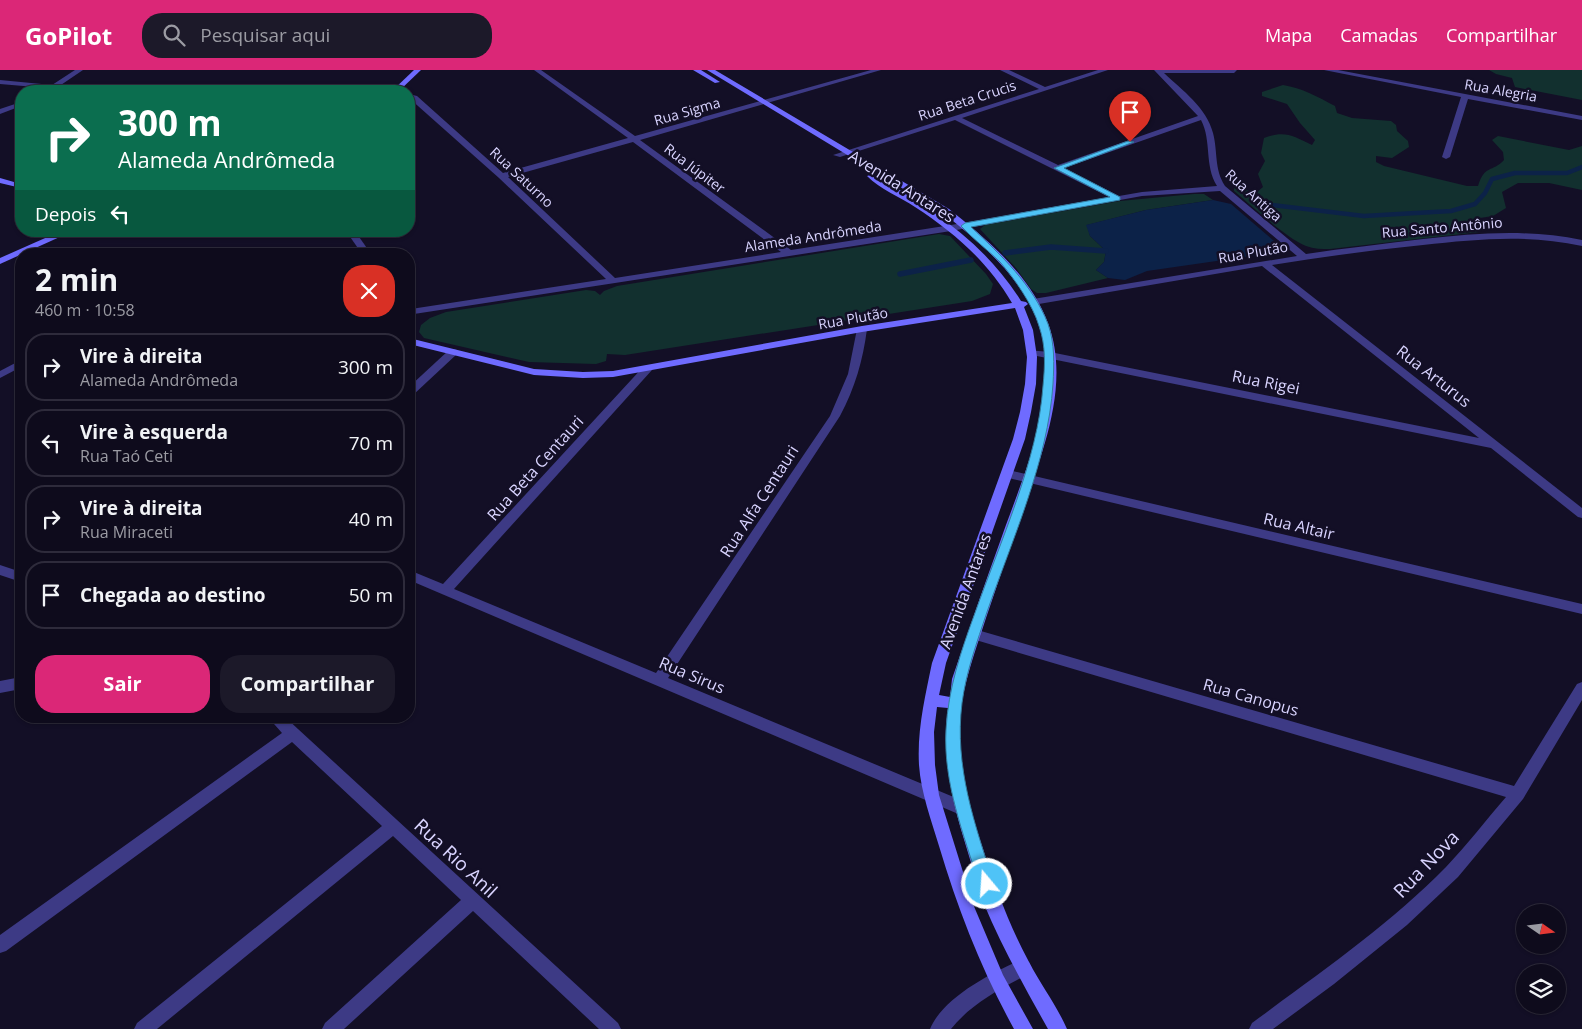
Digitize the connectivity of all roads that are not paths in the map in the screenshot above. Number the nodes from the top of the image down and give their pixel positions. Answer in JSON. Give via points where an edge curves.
{"nodes":[{"id":1,"x":80,"y":70,"type":"edge"},
{"id":2,"x":418,"y":70,"type":"edge"},
{"id":3,"x":537,"y":70,"type":"edge"},
{"id":4,"x":696,"y":70,"type":"edge"},
{"id":5,"x":710,"y":70,"type":"edge"},
{"id":6,"x":878,"y":70,"type":"edge"},
{"id":7,"x":1003,"y":70,"type":"edge"},
{"id":8,"x":1105,"y":70,"type":"edge"},
{"id":9,"x":1327,"y":70,"type":"edge"},
{"id":10,"x":1158,"y":71,"type":"edge"},
{"id":11,"x":1234,"y":71,"type":"edge"},
{"id":12,"x":1346,"y":72,"type":"edge"},
{"id":13,"x":0,"y":82,"type":"edge"},
{"id":14,"x":33,"y":85,"type":"edge"},
{"id":15,"x":58,"y":85,"type":"edge"},
{"id":16,"x":402,"y":85,"type":"edge"},
{"id":17,"x":1045,"y":89,"type":"junction"},
{"id":18,"x":1465,"y":97,"type":"junction"},
{"id":19,"x":415,"y":99,"type":"edge"},
{"id":20,"x":759,"y":104,"type":"junction"},
{"id":21,"x":15,"y":106,"type":"edge"},
{"id":22,"x":0,"y":112,"type":"edge"},
{"id":23,"x":955,"y":117,"type":"junction"},
{"id":24,"x":1203,"y":117,"type":"junction"},
{"id":25,"x":1582,"y":118,"type":"edge"},
{"id":26,"x":634,"y":139,"type":"junction"},
{"id":27,"x":842,"y":153,"type":"junction"},
{"id":28,"x":1446,"y":157,"type":"dead end"},
{"id":29,"x":1058,"y":168,"type":"junction"},
{"id":30,"x":502,"y":176,"type":"junction"},
{"id":31,"x":0,"y":180,"type":"edge"},
{"id":32,"x":15,"y":184,"type":"edge"},
{"id":33,"x":1222,"y":188,"type":"junction"},
{"id":34,"x":1117,"y":198,"type":"junction"},
{"id":35,"x":965,"y":226,"type":"junction"},
{"id":36,"x":951,"y":228,"type":"junction"},
{"id":37,"x":56,"y":237,"type":"edge"},
{"id":38,"x":354,"y":237,"type":"edge"},
{"id":39,"x":1582,"y":243,"type":"edge"},
{"id":40,"x":33,"y":248,"type":"edge"},
{"id":41,"x":363,"y":248,"type":"edge"},
{"id":42,"x":789,"y":253,"type":"junction"},
{"id":43,"x":15,"y":256,"type":"edge"},
{"id":44,"x":1304,"y":257,"type":"junction"},
{"id":45,"x":0,"y":261,"type":"edge"},
{"id":46,"x":1265,"y":264,"type":"junction"},
{"id":47,"x":614,"y":281,"type":"junction"},
{"id":48,"x":1033,"y":302,"type":"junction"},
{"id":49,"x":1018,"y":304,"type":"junction"},
{"id":50,"x":415,"y":311,"type":"edge"},
{"id":51,"x":862,"y":330,"type":"junction"},
{"id":52,"x":415,"y":342,"type":"edge"},
{"id":53,"x":453,"y":352,"type":"junction"},
{"id":54,"x":1031,"y":352,"type":"junction"},
{"id":55,"x":1050,"y":355,"type":"junction"},
{"id":56,"x":15,"y":366,"type":"edge"},
{"id":57,"x":648,"y":368,"type":"junction"},
{"id":58,"x":0,"y":375,"type":"edge"},
{"id":59,"x":415,"y":387,"type":"edge"},
{"id":60,"x":1495,"y":445,"type":"junction"},
{"id":61,"x":1008,"y":474,"type":"junction"},
{"id":62,"x":1028,"y":479,"type":"junction"},
{"id":63,"x":1582,"y":514,"type":"edge"},
{"id":64,"x":0,"y":570,"type":"edge"},
{"id":65,"x":15,"y":575,"type":"edge"},
{"id":66,"x":415,"y":578,"type":"edge"},
{"id":67,"x":445,"y":590,"type":"junction"},
{"id":68,"x":1582,"y":609,"type":"edge"},
{"id":69,"x":974,"y":634,"type":"junction"},
{"id":70,"x":659,"y":680,"type":"junction"},
{"id":71,"x":15,"y":684,"type":"edge"},
{"id":72,"x":0,"y":687,"type":"edge"},
{"id":73,"x":1582,"y":688,"type":"edge"},
{"id":74,"x":930,"y":700,"type":"junction"},
{"id":75,"x":955,"y":703,"type":"junction"},
{"id":76,"x":282,"y":723,"type":"edge"},
{"id":77,"x":293,"y":733,"type":"junction"},
{"id":78,"x":1518,"y":794,"type":"junction"},
{"id":79,"x":931,"y":795,"type":"junction"},
{"id":80,"x":962,"y":808,"type":"junction"},
{"id":81,"x":393,"y":826,"type":"junction"},
{"id":82,"x":473,"y":900,"type":"junction"},
{"id":83,"x":0,"y":945,"type":"edge"},
{"id":84,"x":1023,"y":968,"type":"junction"},
{"id":85,"x":997,"y":981,"type":"junction"},
{"id":86,"x":143,"y":1029,"type":"edge"},
{"id":87,"x":331,"y":1029,"type":"edge"},
{"id":88,"x":612,"y":1029,"type":"edge"},
{"id":89,"x":939,"y":1029,"type":"edge"},
{"id":90,"x":1024,"y":1029,"type":"edge"},
{"id":91,"x":1058,"y":1029,"type":"edge"},
{"id":92,"x":1258,"y":1029,"type":"edge"}],
"edges":[{"from":1,"to":15,"type":"street"},
{"from":2,"to":16,"type":"main road"},
{"from":3,"to":26,"type":"street","name":"Rua Júpiter"},
{"from":4,"to":20,"type":"main road","name":"Avenida Antares"},
{"from":5,"to":20,"type":"main road","name":"Avenida Antares"},
{"from":6,"to":20,"type":"street","name":"Rua Sigma"},
{"from":7,"to":17,"type":"street"},
{"from":8,"to":17,"type":"street","name":"Rua Beta Crucis"},
{"from":9,"to":12,"type":"street","name":"Rua Alegria"},
{"from":10,"to":11,"type":"street"},
{"from":10,"to":24,"type":"street","name":"Rua Antiga"},
{"from":12,"to":18,"type":"street","name":"Rua Alegria"},
{"from":13,"to":14,"type":"street"},
{"from":17,"to":23,"type":"street","name":"Rua Beta Crucis"},
{"from":18,"to":25,"type":"street","name":"Rua Alegria"},
{"from":18,"to":28,"type":"street"},
{"from":19,"to":30,"type":"street","name":"Rua Saturno"},
{"from":20,"to":26,"type":"street","name":"Rua Sigma"},
{"from":20,"to":27,"type":"main road","name":"Avenida Antares"},
{"from":21,"to":22,"type":"street"},
{"from":23,"to":27,"type":"street","name":"Rua Beta Crucis"},
{"from":23,"to":29,"type":"street"},
{"from":24,"to":29,"type":"street"},
{"from":24,"to":33,"type":"street","name":"Rua Antiga","via":[[1209,133],[1213,174]]},
{"from":26,"to":30,"type":"street","name":"Rua Sigma"},
{"from":26,"to":42,"type":"street","name":"Rua Júpiter"},
{"from":27,"to":35,"type":"main road","name":"Avenida Antares","via":[[946,211]]},
{"from":27,"to":36,"type":"main road","name":"Avenida Antares"},
{"from":29,"to":34,"type":"street"},
{"from":30,"to":47,"type":"street","name":"Rua Saturno"},
{"from":31,"to":32,"type":"main road"},
{"from":33,"to":34,"type":"street","name":"Alameda Andrômeda"},
{"from":33,"to":44,"type":"street","name":"Rua Antiga"},
{"from":34,"to":35,"type":"street","name":"Alameda Andrômeda"},
{"from":35,"to":36,"type":"street","name":"Alameda Andrômeda"},
{"from":35,"to":48,"type":"main road","name":"Avenida Antares","via":[[1004,262]]},
{"from":36,"to":42,"type":"street","name":"Alameda Andrômeda"},
{"from":36,"to":49,"type":"main road","name":"Avenida Antares","via":[[993,269]]},
{"from":37,"to":40,"type":"main road"},
{"from":38,"to":41,"type":"street"},
{"from":39,"to":44,"type":"street","name":"Rua Santo Antônio","via":[[1551,236],[1499,235]]},
{"from":42,"to":47,"type":"street","name":"Alameda Andrômeda"},
{"from":43,"to":45,"type":"main road"},
{"from":44,"to":46,"type":"street","name":"Rua Plutão"},
{"from":46,"to":48,"type":"street","name":"Rua Plutão"},
{"from":46,"to":60,"type":"street","name":"Rua Arturus"},
{"from":47,"to":50,"type":"street","name":"Alameda Andrômeda"},
{"from":48,"to":49,"type":"main road","name":"Rua Plutão"},
{"from":48,"to":55,"type":"main road","name":"Avenida Antares","via":[[1044,325]]},
{"from":49,"to":51,"type":"main road","name":"Rua Plutão"},
{"from":49,"to":54,"type":"main road","name":"Avenida Antares","via":[[1028,330]]},
{"from":51,"to":57,"type":"main road","name":"Rua Plutão"},
{"from":51,"to":70,"type":"street","name":"Rua Alfa Centauri","via":[[851,384],[835,416]]},
{"from":52,"to":53,"type":"main road","name":"Rua Plutão"},
{"from":53,"to":57,"type":"main road","name":"Rua Plutão","via":[[549,374],[613,374]]},
{"from":53,"to":59,"type":"street"},
{"from":54,"to":55,"type":"street","name":"Rua Rigei"},
{"from":54,"to":61,"type":"main road","name":"Avenida Antares","via":[[1027,408]]},
{"from":55,"to":60,"type":"street","name":"Rua Rigei"},
{"from":55,"to":62,"type":"main road","name":"Avenida Antares","via":[[1046,409]]},
{"from":56,"to":58,"type":"street"},
{"from":57,"to":67,"type":"street","name":"Rua Beta Centauri"},
{"from":60,"to":63,"type":"street","name":"Rua Arturus"},
{"from":61,"to":62,"type":"street","name":"Rua Altair"},
{"from":61,"to":74,"type":"main road","name":"Avenida Antares","via":[[950,629]]},
{"from":62,"to":68,"type":"street","name":"Rua Altair"},
{"from":62,"to":69,"type":"main road","name":"Avenida Antares"},
{"from":64,"to":65,"type":"street"},
{"from":66,"to":67,"type":"street","name":"Rua Sirus"},
{"from":67,"to":70,"type":"street","name":"Rua Sirus"},
{"from":69,"to":75,"type":"main road","name":"Avenida Antares","via":[[959,679]]},
{"from":69,"to":78,"type":"street","name":"Rua Canopus"},
{"from":70,"to":79,"type":"street","name":"Rua Sirus"},
{"from":71,"to":72,"type":"street"},
{"from":73,"to":78,"type":"street","name":"Rua Nova"},
{"from":74,"to":75,"type":"main road"},
{"from":74,"to":79,"type":"main road","name":"Avenida Antares","via":[[927,756]]},
{"from":75,"to":80,"type":"main road","name":"Avenida Antares","via":[[952,731],[954,762]]},
{"from":76,"to":77,"type":"street","name":"Rua Rio Anil"},
{"from":77,"to":81,"type":"street","name":"Rua Rio Anil"},
{"from":77,"to":83,"type":"street"},
{"from":78,"to":92,"type":"street","name":"Rua Nova","via":[[1452,872],[1401,919]]},
{"from":79,"to":80,"type":"street","name":"Rua Sirus"},
{"from":79,"to":85,"type":"main road","name":"Avenida Antares","via":[[965,904]]},
{"from":80,"to":84,"type":"main road","name":"Avenida Antares","via":[[992,902]]},
{"from":81,"to":82,"type":"street","name":"Rua Rio Anil"},
{"from":81,"to":86,"type":"street"},
{"from":82,"to":87,"type":"street"},
{"from":82,"to":88,"type":"street","name":"Rua Rio Anil"},
{"from":84,"to":85,"type":"street"},
{"from":84,"to":91,"type":"main road","name":"Avenida Antares"},
{"from":85,"to":89,"type":"street","via":[[972,997]]},
{"from":85,"to":90,"type":"main road","name":"Avenida Antares"}]}
